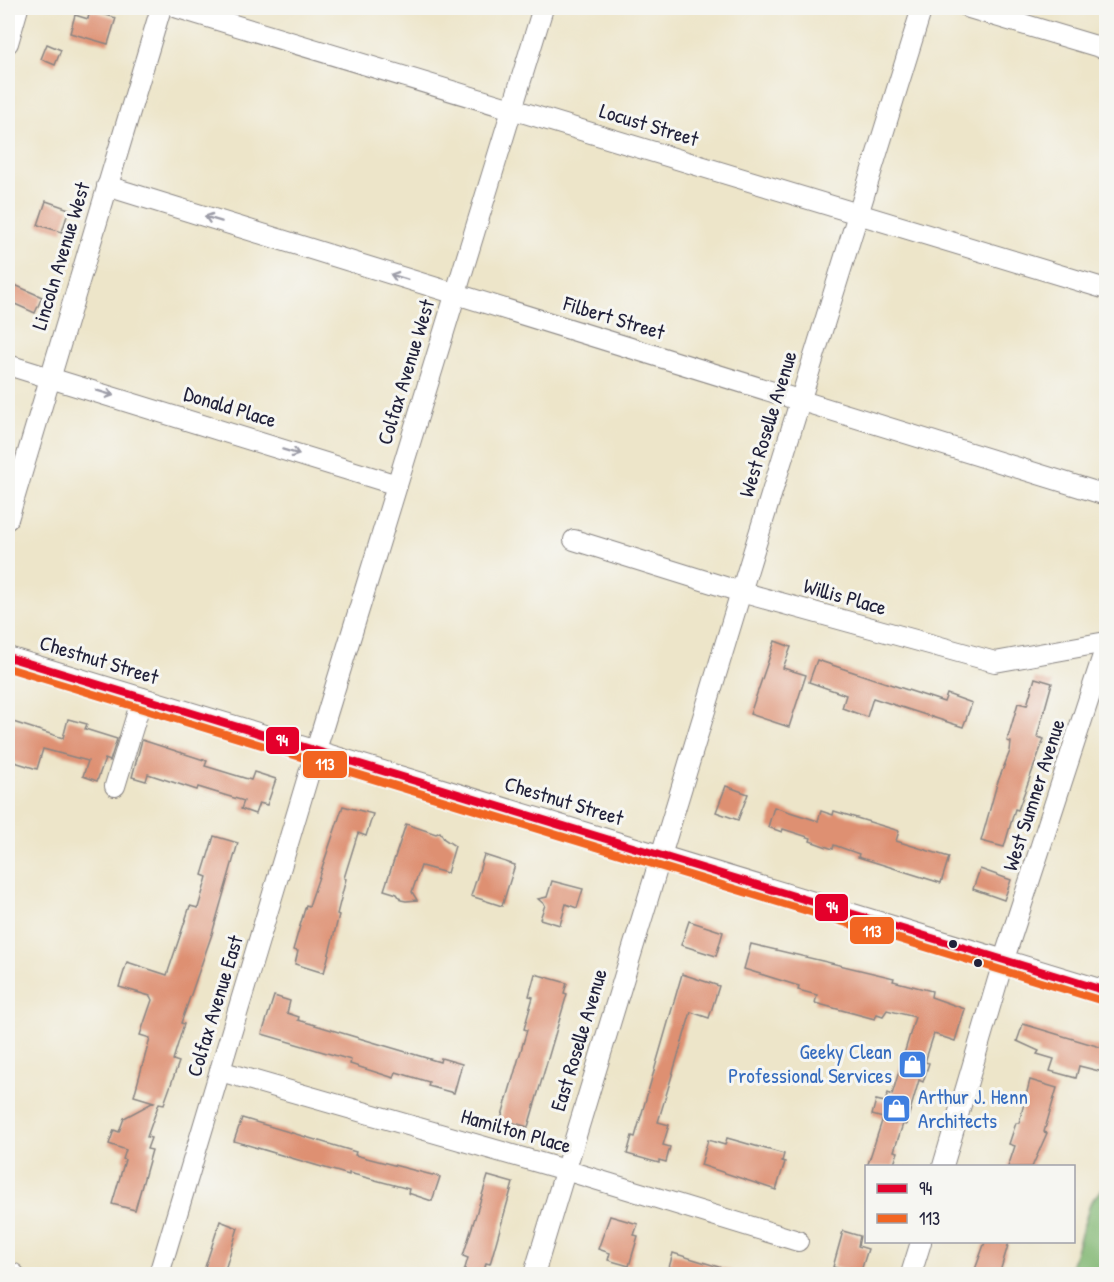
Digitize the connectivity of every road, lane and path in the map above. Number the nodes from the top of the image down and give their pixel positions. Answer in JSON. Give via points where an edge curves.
{"nodes":[{"id":1,"x":18,"y":8,"type":"edge"},
{"id":2,"x":161,"y":8,"type":"edge"},
{"id":3,"x":178,"y":8,"type":"edge"},
{"id":4,"x":543,"y":8,"type":"edge"},
{"id":5,"x":922,"y":8,"type":"edge"},
{"id":6,"x":969,"y":8,"type":"edge"},
{"id":7,"x":8,"y":43,"type":"edge"},
{"id":8,"x":1107,"y":49,"type":"edge"},
{"id":9,"x":512,"y":108,"type":"junction"},
{"id":10,"x":107,"y":186,"type":"junction"},
{"id":11,"x":860,"y":214,"type":"junction"},
{"id":12,"x":1107,"y":289,"type":"edge"},
{"id":13,"x":455,"y":294,"type":"junction"},
{"id":14,"x":8,"y":365,"type":"edge"},
{"id":15,"x":49,"y":376,"type":"junction"},
{"id":16,"x":801,"y":401,"type":"junction"},
{"id":17,"x":14,"y":476,"type":"edge"},
{"id":18,"x":397,"y":485,"type":"junction"},
{"id":19,"x":1107,"y":495,"type":"edge"},
{"id":20,"x":8,"y":519,"type":"edge"},
{"id":21,"x":574,"y":540,"type":"dead end"},
{"id":22,"x":741,"y":592,"type":"junction"},
{"id":23,"x":1107,"y":644,"type":"edge"},
{"id":24,"x":8,"y":657,"type":"edge"},
{"id":25,"x":142,"y":698,"type":"junction"},
{"id":26,"x":316,"y":750,"type":"junction"},
{"id":27,"x":115,"y":786,"type":"dead end"},
{"id":28,"x":661,"y":855,"type":"junction"},
{"id":29,"x":1004,"y":959,"type":"junction"},
{"id":30,"x":1107,"y":991,"type":"edge"},
{"id":31,"x":220,"y":1071,"type":"junction"},
{"id":32,"x":944,"y":1165,"type":"edge"},
{"id":33,"x":565,"y":1170,"type":"junction"},
{"id":34,"x":798,"y":1241,"type":"dead end"},
{"id":35,"x":921,"y":1243,"type":"edge"},
{"id":36,"x":159,"y":1275,"type":"edge"},
{"id":37,"x":534,"y":1275,"type":"edge"},
{"id":38,"x":911,"y":1275,"type":"edge"}],
"edges":[{"from":1,"to":7,"type":"street"},
{"from":2,"to":10,"type":"street","name":"Lincoln Avenue West"},
{"from":3,"to":9,"type":"street","name":"Locust Street"},
{"from":4,"to":9,"type":"street","name":"Colfax Avenue West"},
{"from":5,"to":11,"type":"street","name":"West Roselle Avenue"},
{"from":6,"to":8,"type":"street"},
{"from":9,"to":11,"type":"street","name":"Locust Street"},
{"from":9,"to":13,"type":"street","name":"Colfax Avenue West"},
{"from":13,"to":10,"type":"street","name":"Filbert Street","one_way":true},
{"from":10,"to":15,"type":"street","name":"Lincoln Avenue West"},
{"from":11,"to":12,"type":"street","name":"Locust Street"},
{"from":11,"to":16,"type":"street","name":"West Roselle Avenue"},
{"from":13,"to":16,"type":"street","name":"Filbert Street"},
{"from":13,"to":18,"type":"street","name":"Colfax Avenue West"},
{"from":14,"to":15,"type":"street","name":"Donald Place"},
{"from":15,"to":17,"type":"street","name":"Lincoln Avenue West"},
{"from":15,"to":18,"type":"street","name":"Donald Place","one_way":true},
{"from":16,"to":19,"type":"street","name":"Filbert Street"},
{"from":16,"to":22,"type":"street","name":"West Roselle Avenue"},
{"from":17,"to":20,"type":"street","name":"Lincoln Avenue West"},
{"from":18,"to":26,"type":"street","name":"Colfax Avenue West"},
{"from":21,"to":22,"type":"street","name":"Willis Place"},
{"from":22,"to":23,"type":"street","name":"Willis Place","via":[[995,662]]},
{"from":22,"to":28,"type":"street","name":"West Roselle Avenue"},
{"from":23,"to":29,"type":"street","name":"West Sumner Avenue"},
{"from":24,"to":25,"type":"street","name":"Chestnut Street"},
{"from":25,"to":26,"type":"street","name":"Chestnut Street"},
{"from":25,"to":27,"type":"street"},
{"from":26,"to":28,"type":"street","name":"Chestnut Street"},
{"from":26,"to":31,"type":"street","name":"Colfax Avenue East"},
{"from":28,"to":29,"type":"street","name":"Chestnut Street"},
{"from":28,"to":33,"type":"street","name":"East Roselle Avenue"},
{"from":29,"to":30,"type":"street","name":"Chestnut Street"},
{"from":29,"to":32,"type":"street","name":"West Sumner Avenue"},
{"from":31,"to":33,"type":"street","name":"Hamilton Place"},
{"from":31,"to":36,"type":"street","name":"Colfax Avenue East"},
{"from":33,"to":34,"type":"street","name":"Hamilton Place"},
{"from":33,"to":37,"type":"street","name":"East Roselle Avenue"},
{"from":35,"to":38,"type":"street"}]}
